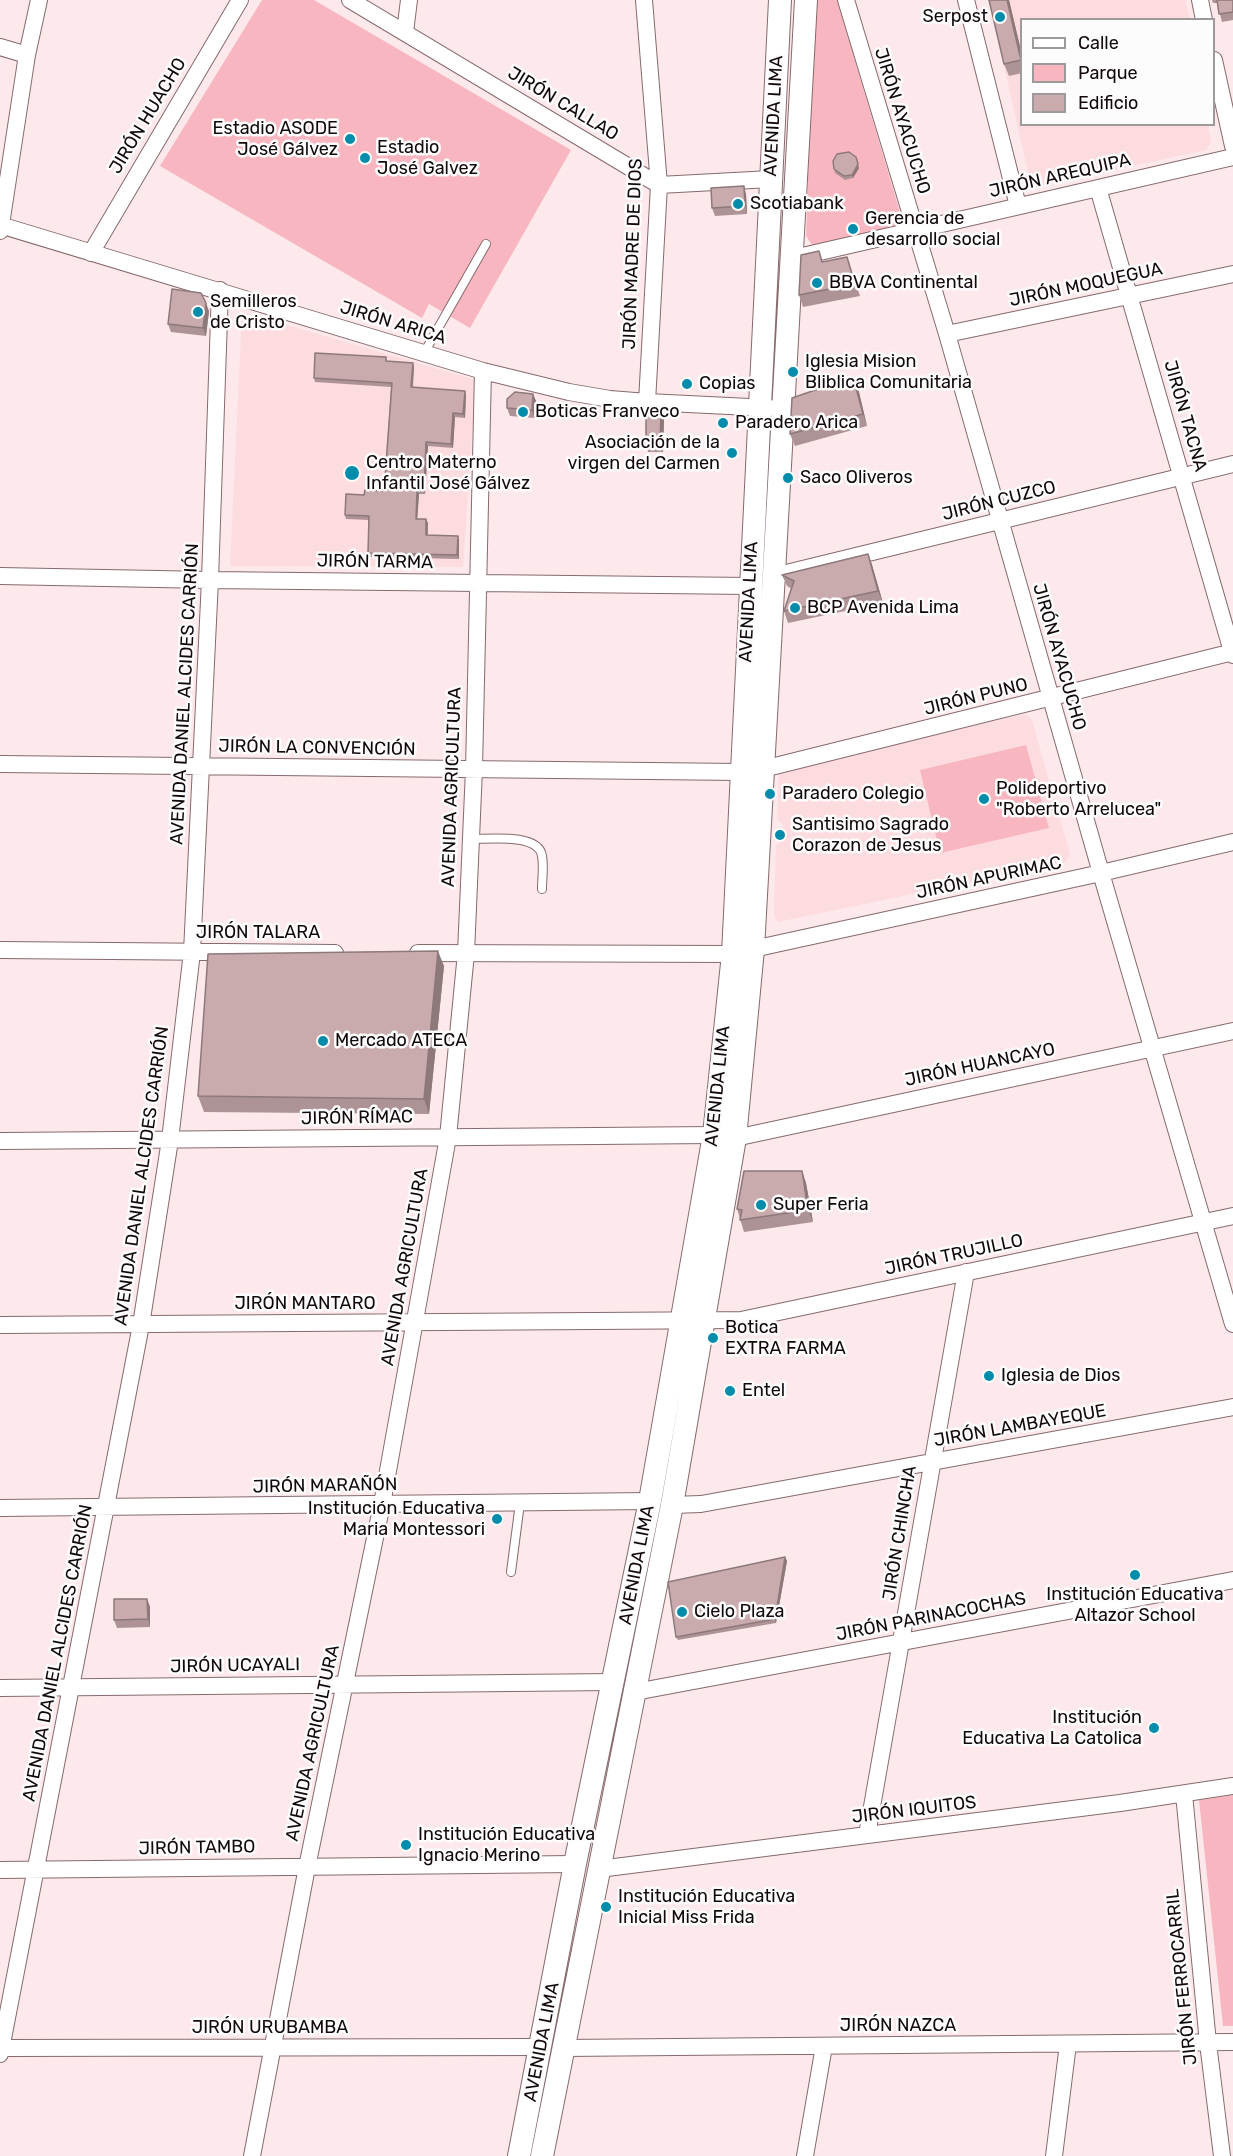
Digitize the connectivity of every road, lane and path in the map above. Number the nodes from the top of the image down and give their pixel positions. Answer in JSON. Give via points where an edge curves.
{"nodes":[{"id":1,"x":39,"y":0,"type":"edge"},
{"id":2,"x":240,"y":0,"type":"edge"},
{"id":3,"x":350,"y":0,"type":"edge"},
{"id":4,"x":408,"y":0,"type":"edge"},
{"id":5,"x":644,"y":0,"type":"edge"},
{"id":6,"x":780,"y":0,"type":"edge"},
{"id":7,"x":806,"y":0,"type":"edge"},
{"id":8,"x":846,"y":0,"type":"edge"},
{"id":9,"x":966,"y":0,"type":"edge"},
{"id":10,"x":1200,"y":0,"type":"edge"},
{"id":11,"x":1204,"y":18,"type":"edge"},
{"id":12,"x":405,"y":32,"type":"junction"},
{"id":13,"x":0,"y":47,"type":"edge"},
{"id":14,"x":27,"y":55,"type":"junction"},
{"id":15,"x":1215,"y":65,"type":"edge"},
{"id":16,"x":1233,"y":146,"type":"edge"},
{"id":17,"x":1233,"y":157,"type":"edge"},
{"id":18,"x":771,"y":179,"type":"junction"},
{"id":19,"x":659,"y":185,"type":"junction"},
{"id":20,"x":1098,"y":188,"type":"junction"},
{"id":21,"x":1018,"y":206,"type":"junction"},
{"id":22,"x":0,"y":225,"type":"edge"},
{"id":23,"x":915,"y":230,"type":"junction"},
{"id":24,"x":0,"y":231,"type":"edge"},
{"id":25,"x":486,"y":244,"type":"dead end"},
{"id":26,"x":91,"y":253,"type":"junction"},
{"id":27,"x":791,"y":259,"type":"junction"},
{"id":28,"x":1233,"y":274,"type":"edge"},
{"id":29,"x":220,"y":290,"type":"junction"},
{"id":30,"x":1130,"y":296,"type":"junction"},
{"id":31,"x":947,"y":334,"type":"junction"},
{"id":32,"x":424,"y":353,"type":"junction"},
{"id":33,"x":483,"y":371,"type":"junction"},
{"id":34,"x":647,"y":402,"type":"junction"},
{"id":35,"x":760,"y":407,"type":"junction"},
{"id":36,"x":783,"y":408,"type":"junction"},
{"id":37,"x":1233,"y":464,"type":"edge"},
{"id":38,"x":1182,"y":477,"type":"junction"},
{"id":39,"x":1000,"y":521,"type":"junction"},
{"id":40,"x":0,"y":576,"type":"edge"},
{"id":41,"x":774,"y":576,"type":"junction"},
{"id":42,"x":210,"y":580,"type":"junction"},
{"id":43,"x":477,"y":583,"type":"junction"},
{"id":44,"x":750,"y":586,"type":"junction"},
{"id":45,"x":1233,"y":653,"type":"edge"},
{"id":46,"x":1051,"y":699,"type":"junction"},
{"id":47,"x":0,"y":764,"type":"edge"},
{"id":48,"x":201,"y":766,"type":"junction"},
{"id":49,"x":474,"y":769,"type":"junction"},
{"id":50,"x":752,"y":771,"type":"junction"},
{"id":51,"x":471,"y":839,"type":"junction"},
{"id":52,"x":1233,"y":842,"type":"edge"},
{"id":53,"x":1101,"y":873,"type":"junction"},
{"id":54,"x":542,"y":889,"type":"dead end"},
{"id":55,"x":0,"y":950,"type":"edge"},
{"id":56,"x":192,"y":952,"type":"junction"},
{"id":57,"x":347,"y":952,"type":"edge"},
{"id":58,"x":743,"y":952,"type":"junction"},
{"id":59,"x":406,"y":953,"type":"edge"},
{"id":60,"x":466,"y":953,"type":"junction"},
{"id":61,"x":1233,"y":1031,"type":"edge"},
{"id":62,"x":1152,"y":1048,"type":"junction"},
{"id":63,"x":725,"y":1136,"type":"junction"},
{"id":64,"x":448,"y":1137,"type":"junction"},
{"id":65,"x":170,"y":1140,"type":"junction"},
{"id":66,"x":0,"y":1141,"type":"edge"},
{"id":67,"x":1233,"y":1216,"type":"edge"},
{"id":68,"x":1203,"y":1222,"type":"junction"},
{"id":69,"x":966,"y":1272,"type":"junction"},
{"id":70,"x":682,"y":1321,"type":"junction"},
{"id":71,"x":705,"y":1322,"type":"junction"},
{"id":72,"x":415,"y":1323,"type":"junction"},
{"id":73,"x":141,"y":1324,"type":"junction"},
{"id":74,"x":1233,"y":1324,"type":"edge"},
{"id":75,"x":0,"y":1325,"type":"edge"},
{"id":76,"x":1233,"y":1407,"type":"edge"},
{"id":77,"x":932,"y":1461,"type":"junction"},
{"id":78,"x":520,"y":1503,"type":"junction"},
{"id":79,"x":382,"y":1504,"type":"junction"},
{"id":80,"x":661,"y":1504,"type":"junction"},
{"id":81,"x":0,"y":1508,"type":"edge"},
{"id":82,"x":105,"y":1508,"type":"junction"},
{"id":83,"x":511,"y":1572,"type":"dead end"},
{"id":84,"x":1233,"y":1580,"type":"edge"},
{"id":85,"x":903,"y":1642,"type":"junction"},
{"id":86,"x":614,"y":1682,"type":"junction"},
{"id":87,"x":345,"y":1684,"type":"junction"},
{"id":88,"x":71,"y":1687,"type":"junction"},
{"id":89,"x":0,"y":1688,"type":"edge"},
{"id":90,"x":635,"y":1692,"type":"junction"},
{"id":91,"x":1233,"y":1786,"type":"edge"},
{"id":92,"x":1184,"y":1794,"type":"junction"},
{"id":93,"x":867,"y":1835,"type":"junction"},
{"id":94,"x":575,"y":1864,"type":"junction"},
{"id":95,"x":307,"y":1866,"type":"junction"},
{"id":96,"x":599,"y":1869,"type":"junction"},
{"id":97,"x":0,"y":1870,"type":"edge"},
{"id":98,"x":36,"y":1870,"type":"junction"},
{"id":99,"x":1233,"y":2042,"type":"edge"},
{"id":100,"x":1208,"y":2043,"type":"junction"},
{"id":101,"x":1068,"y":2044,"type":"junction"},
{"id":102,"x":824,"y":2046,"type":"junction"},
{"id":103,"x":541,"y":2047,"type":"junction"},
{"id":104,"x":274,"y":2048,"type":"junction"},
{"id":105,"x":564,"y":2048,"type":"junction"},
{"id":106,"x":0,"y":2050,"type":"edge"},
{"id":107,"x":252,"y":2156,"type":"edge"},
{"id":108,"x":519,"y":2156,"type":"edge"},
{"id":109,"x":542,"y":2156,"type":"edge"},
{"id":110,"x":805,"y":2156,"type":"edge"},
{"id":111,"x":1054,"y":2156,"type":"edge"},
{"id":112,"x":1222,"y":2156,"type":"edge"}],
"edges":[{"from":1,"to":14,"type":"street"},
{"from":2,"to":26,"type":"street","name":"JIRÓN HUACHO"},
{"from":3,"to":12,"type":"street","name":"JIRÓN CALLAO"},
{"from":4,"to":12,"type":"street"},
{"from":5,"to":19,"type":"street","name":"JIRÓN MADRE DE DIOS"},
{"from":6,"to":18,"type":"main road","name":"AVENIDA LIMA"},
{"from":7,"to":27,"type":"main road","name":"AVENIDA LIMA"},
{"from":8,"to":23,"type":"street","name":"JIRÓN AYACUCHO"},
{"from":9,"to":21,"type":"street"},
{"from":10,"to":11,"type":"street"},
{"from":12,"to":19,"type":"street","name":"JIRÓN CALLAO"},
{"from":13,"to":14,"type":"street"},
{"from":14,"to":22,"type":"street"},
{"from":15,"to":16,"type":"street"},
{"from":17,"to":20,"type":"street","name":"JIRÓN AREQUIPA"},
{"from":18,"to":19,"type":"street"},
{"from":18,"to":35,"type":"main road","name":"AVENIDA LIMA"},
{"from":19,"to":34,"type":"street","name":"JIRÓN MADRE DE DIOS"},
{"from":20,"to":21,"type":"street","name":"JIRÓN AREQUIPA"},
{"from":20,"to":30,"type":"street","name":"JIRÓN TACNA"},
{"from":21,"to":23,"type":"street","name":"JIRÓN AREQUIPA"},
{"from":22,"to":24,"type":"street"},
{"from":22,"to":26,"type":"street","name":"JIRÓN ARICA"},
{"from":23,"to":27,"type":"street","name":"JIRÓN AREQUIPA"},
{"from":23,"to":31,"type":"street","name":"JIRÓN AYACUCHO"},
{"from":25,"to":32,"type":"lane"},
{"from":26,"to":29,"type":"street","name":"JIRÓN ARICA"},
{"from":27,"to":36,"type":"main road","name":"AVENIDA LIMA"},
{"from":28,"to":30,"type":"street","name":"JIRÓN MOQUEGUA"},
{"from":29,"to":32,"type":"street","name":"JIRÓN ARICA"},
{"from":29,"to":42,"type":"street","name":"AVENIDA DANIEL ALCIDES CARRIÓN"},
{"from":30,"to":31,"type":"street","name":"JIRÓN MOQUEGUA"},
{"from":30,"to":38,"type":"street","name":"JIRÓN TACNA"},
{"from":31,"to":39,"type":"street","name":"JIRÓN AYACUCHO"},
{"from":32,"to":33,"type":"street","name":"JIRÓN ARICA"},
{"from":33,"to":34,"type":"street","name":"JIRÓN ARICA","via":[[569,392]]},
{"from":33,"to":43,"type":"street","name":"AVENIDA AGRICULTURA"},
{"from":34,"to":35,"type":"street","name":"JIRÓN ARICA"},
{"from":35,"to":36,"type":"street","name":"JIRÓN ARICA"},
{"from":35,"to":44,"type":"main road","name":"AVENIDA LIMA"},
{"from":36,"to":41,"type":"main road","name":"AVENIDA LIMA"},
{"from":37,"to":38,"type":"street","name":"JIRÓN CUZCO"},
{"from":38,"to":39,"type":"street","name":"JIRÓN CUZCO"},
{"from":38,"to":45,"type":"street","name":"JIRÓN TACNA"},
{"from":39,"to":41,"type":"street","name":"JIRÓN CUZCO"},
{"from":39,"to":46,"type":"street","name":"JIRÓN AYACUCHO"},
{"from":40,"to":42,"type":"street","name":"JIRÓN TARMA"},
{"from":41,"to":50,"type":"main road","name":"AVENIDA LIMA"},
{"from":42,"to":43,"type":"street","name":"JIRÓN TARMA"},
{"from":42,"to":48,"type":"street","name":"AVENIDA DANIEL ALCIDES CARRIÓN"},
{"from":43,"to":44,"type":"street","name":"JIRÓN TARMA"},
{"from":43,"to":49,"type":"street","name":"AVENIDA AGRICULTURA"},
{"from":44,"to":50,"type":"main road","name":"AVENIDA LIMA"},
{"from":45,"to":46,"type":"street","name":"JIRÓN PUNO"},
{"from":46,"to":50,"type":"street","name":"JIRÓN PUNO"},
{"from":46,"to":53,"type":"street","name":"JIRÓN AYACUCHO"},
{"from":47,"to":48,"type":"street","name":"JIRÓN LA CONVENCIÓN"},
{"from":48,"to":49,"type":"street","name":"JIRÓN LA CONVENCIÓN"},
{"from":48,"to":56,"type":"street","name":"AVENIDA DANIEL ALCIDES CARRIÓN"},
{"from":49,"to":50,"type":"street","name":"JIRÓN LA CONVENCIÓN"},
{"from":49,"to":51,"type":"street","name":"AVENIDA AGRICULTURA"},
{"from":50,"to":58,"type":"main road","name":"AVENIDA LIMA"},
{"from":51,"to":54,"type":"lane","via":[[528,841],[537,846],[542,855]]},
{"from":51,"to":60,"type":"street","name":"AVENIDA AGRICULTURA"},
{"from":52,"to":53,"type":"street","name":"JIRÓN APURIMAC"},
{"from":53,"to":58,"type":"street","name":"JIRÓN APURIMAC"},
{"from":53,"to":62,"type":"street","name":"JIRÓN AYACUCHO"},
{"from":55,"to":56,"type":"street","name":"JIRÓN TALARA"},
{"from":56,"to":57,"type":"street","name":"JIRÓN TALARA"},
{"from":56,"to":65,"type":"street","name":"AVENIDA DANIEL ALCIDES CARRIÓN"},
{"from":58,"to":60,"type":"street"},
{"from":58,"to":63,"type":"main road","name":"AVENIDA LIMA"},
{"from":59,"to":60,"type":"street"},
{"from":60,"to":64,"type":"street","name":"AVENIDA AGRICULTURA"},
{"from":61,"to":62,"type":"street","name":"JIRÓN HUANCAYO"},
{"from":62,"to":63,"type":"street","name":"JIRÓN HUANCAYO"},
{"from":62,"to":68,"type":"street","name":"JIRÓN AYACUCHO"},
{"from":63,"to":64,"type":"street","name":"JIRÓN RÍMAC"},
{"from":63,"to":70,"type":"main road","name":"AVENIDA LIMA"},
{"from":63,"to":71,"type":"main road","name":"AVENIDA LIMA"},
{"from":64,"to":65,"type":"street","name":"JIRÓN RÍMAC"},
{"from":64,"to":72,"type":"street","name":"AVENIDA AGRICULTURA"},
{"from":65,"to":66,"type":"street","name":"JIRÓN RÍMAC"},
{"from":65,"to":73,"type":"street","name":"AVENIDA DANIEL ALCIDES CARRIÓN"},
{"from":67,"to":68,"type":"street","name":"JIRÓN TRUJILLO"},
{"from":68,"to":69,"type":"street","name":"JIRÓN TRUJILLO"},
{"from":68,"to":74,"type":"street","name":"JIRÓN AYACUCHO"},
{"from":69,"to":71,"type":"street","name":"JIRÓN TRUJILLO","via":[[741,1320]]},
{"from":69,"to":77,"type":"street","name":"JIRÓN CHINCHA"},
{"from":70,"to":71,"type":"street","name":"JIRÓN TRUJILLO"},
{"from":70,"to":72,"type":"street","name":"JIRÓN MANTARO"},
{"from":70,"to":80,"type":"main road","name":"AVENIDA LIMA"},
{"from":71,"to":80,"type":"main road","name":"AVENIDA LIMA"},
{"from":72,"to":73,"type":"street","name":"JIRÓN MANTARO"},
{"from":72,"to":79,"type":"street","name":"AVENIDA AGRICULTURA"},
{"from":73,"to":75,"type":"street","name":"JIRÓN MANTARO"},
{"from":73,"to":82,"type":"street","name":"AVENIDA DANIEL ALCIDES CARRIÓN"},
{"from":76,"to":77,"type":"street","name":"JIRÓN LAMBAYEQUE"},
{"from":77,"to":80,"type":"street","name":"JIRÓN LAMBAYEQUE","via":[[701,1504]]},
{"from":77,"to":85,"type":"street","name":"JIRÓN CHINCHA"},
{"from":78,"to":79,"type":"street","name":"JIRÓN MARAÑÓN"},
{"from":78,"to":80,"type":"street","name":"JIRÓN MARAÑÓN"},
{"from":78,"to":83,"type":"lane"},
{"from":79,"to":82,"type":"street","name":"JIRÓN MARAÑÓN"},
{"from":79,"to":87,"type":"street","name":"AVENIDA AGRICULTURA"},
{"from":80,"to":86,"type":"main road","name":"AVENIDA LIMA"},
{"from":80,"to":90,"type":"main road","name":"AVENIDA LIMA"},
{"from":81,"to":82,"type":"street","name":"JIRÓN MARAÑÓN"},
{"from":82,"to":88,"type":"street","name":"AVENIDA DANIEL ALCIDES CARRIÓN"},
{"from":84,"to":85,"type":"street","name":"JIRÓN PARINACOCHAS"},
{"from":85,"to":90,"type":"street","name":"JIRÓN PARINACOCHAS"},
{"from":85,"to":93,"type":"street","name":"JIRÓN CHINCHA"},
{"from":86,"to":87,"type":"street","name":"JIRÓN UCAYALI"},
{"from":86,"to":94,"type":"main road","name":"AVENIDA LIMA"},
{"from":87,"to":88,"type":"street","name":"JIRÓN UCAYALI"},
{"from":87,"to":95,"type":"street","name":"AVENIDA AGRICULTURA"},
{"from":88,"to":89,"type":"street","name":"JIRÓN UCAYALI"},
{"from":88,"to":98,"type":"street","name":"AVENIDA DANIEL ALCIDES CARRIÓN"},
{"from":90,"to":96,"type":"main road","name":"AVENIDA LIMA"},
{"from":91,"to":92,"type":"street","name":"JIRÓN IQUITOS"},
{"from":92,"to":93,"type":"street","name":"JIRÓN IQUITOS"},
{"from":92,"to":100,"type":"street","name":"JIRÓN FERROCARRIL"},
{"from":93,"to":96,"type":"street","name":"JIRÓN IQUITOS"},
{"from":94,"to":95,"type":"street","name":"JIRÓN TAMBO"},
{"from":94,"to":103,"type":"main road","name":"AVENIDA LIMA"},
{"from":95,"to":98,"type":"street","name":"JIRÓN TAMBO"},
{"from":95,"to":104,"type":"street","name":"AVENIDA AGRICULTURA"},
{"from":96,"to":105,"type":"main road","name":"AVENIDA LIMA"},
{"from":97,"to":98,"type":"street","name":"JIRÓN TAMBO"},
{"from":98,"to":106,"type":"street","name":"AVENIDA DANIEL ALCIDES CARRIÓN"},
{"from":99,"to":100,"type":"street","name":"JIRÓN NAZCA"},
{"from":100,"to":101,"type":"street","name":"JIRÓN NAZCA"},
{"from":100,"to":112,"type":"street","name":"JIRÓN FERROCARRIL"},
{"from":101,"to":102,"type":"street","name":"JIRÓN NAZCA"},
{"from":101,"to":111,"type":"street"},
{"from":102,"to":105,"type":"street","name":"JIRÓN NAZCA"},
{"from":102,"to":110,"type":"street"},
{"from":103,"to":104,"type":"street","name":"JIRÓN URUBAMBA"},
{"from":103,"to":108,"type":"main road","name":"AVENIDA LIMA"},
{"from":104,"to":106,"type":"street","name":"JIRÓN URUBAMBA"},
{"from":104,"to":107,"type":"street","name":"AVENIDA AGRICULTURA"},
{"from":105,"to":109,"type":"main road","name":"AVENIDA LIMA"}]}
